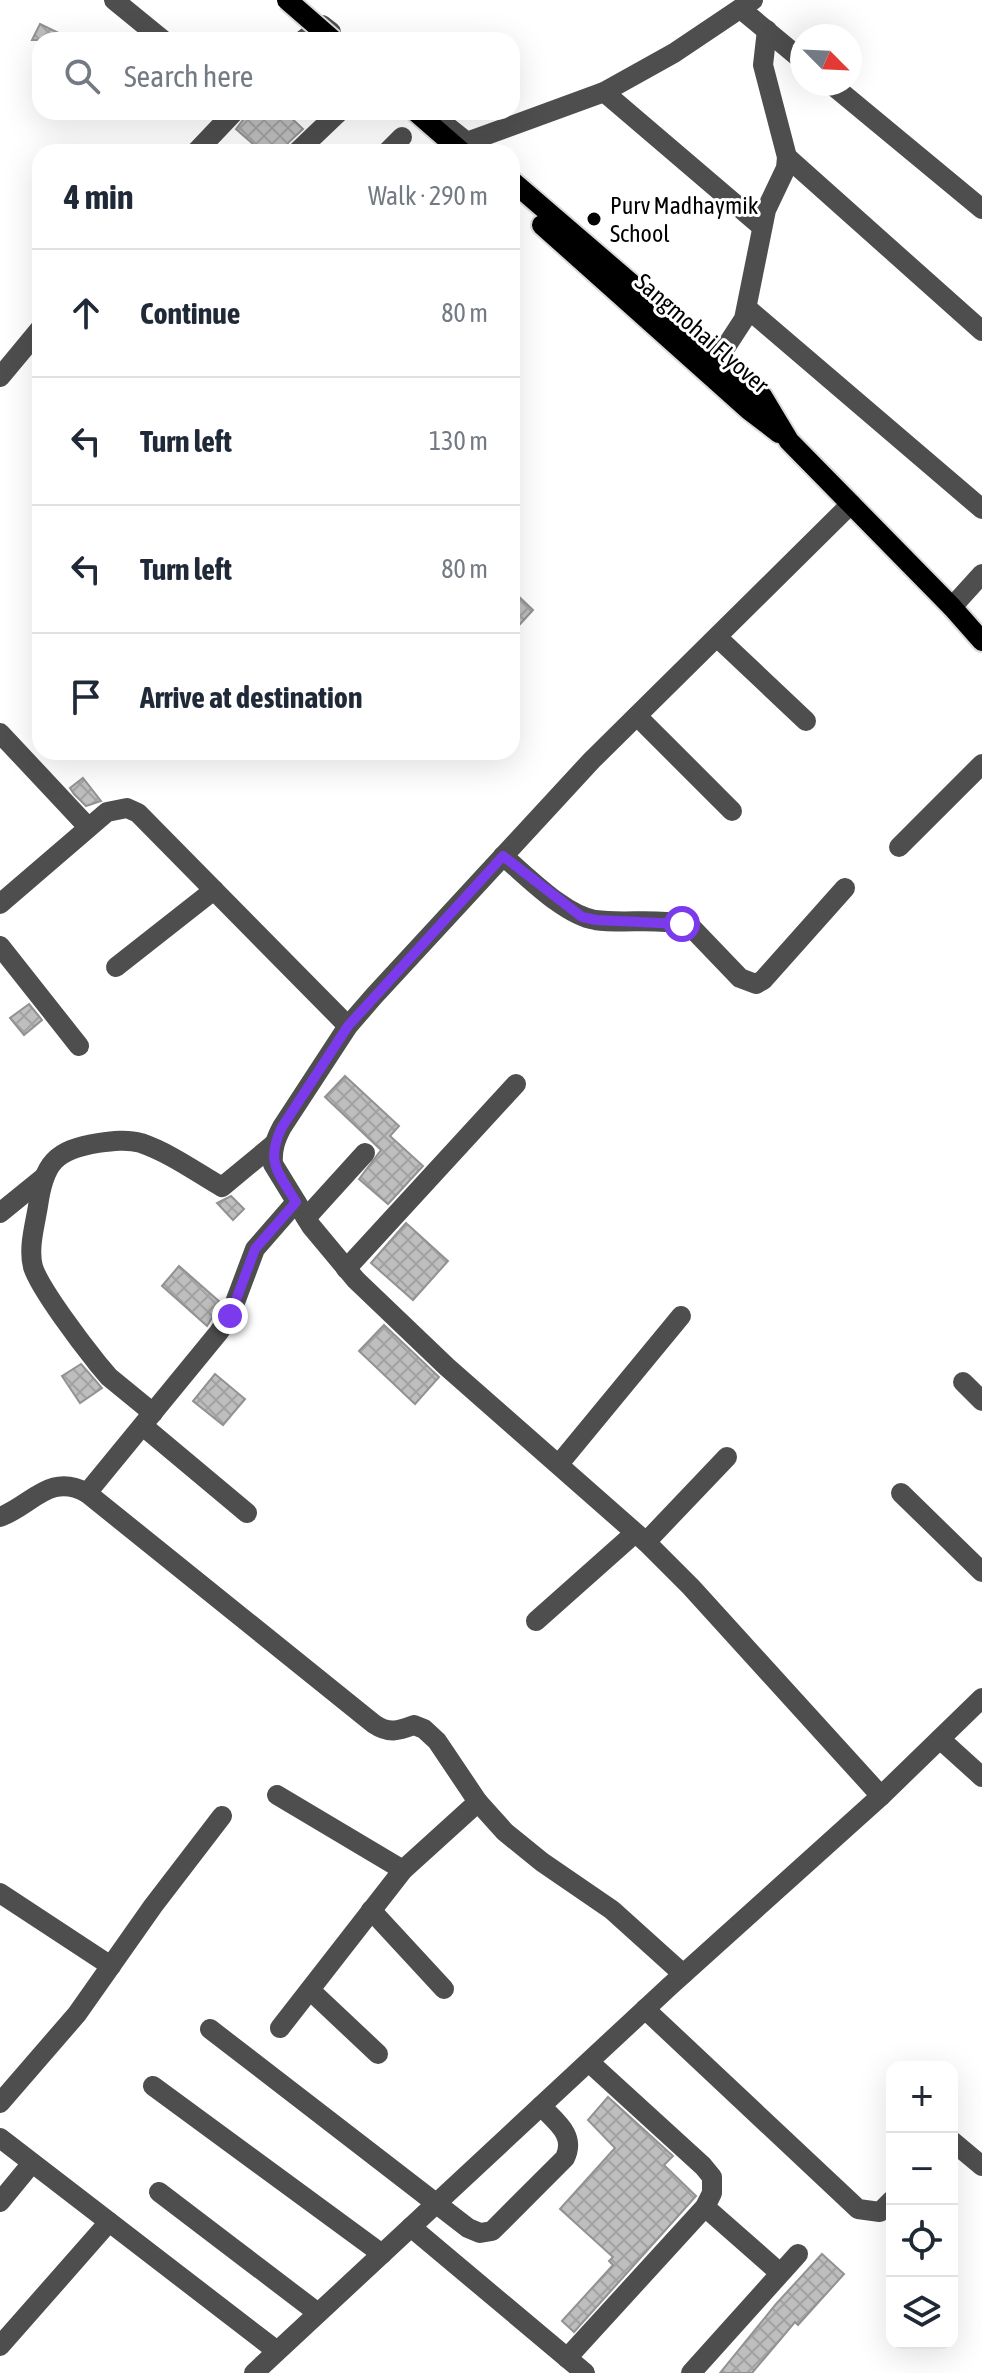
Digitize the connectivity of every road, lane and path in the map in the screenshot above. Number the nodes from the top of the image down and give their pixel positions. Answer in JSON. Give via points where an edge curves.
{"nodes":[{"id":1,"x":114,"y":0,"type":"edge"},
{"id":2,"x":287,"y":0,"type":"edge"},
{"id":3,"x":748,"y":5,"type":"edge"},
{"id":4,"x":767,"y":30,"type":"junction"},
{"id":5,"x":153,"y":32,"type":"edge"},
{"id":6,"x":313,"y":32,"type":"edge"},
{"id":7,"x":324,"y":32,"type":"edge"},
{"id":8,"x":331,"y":32,"type":"edge"},
{"id":9,"x":790,"y":50,"type":"edge"},
{"id":10,"x":604,"y":92,"type":"junction"},
{"id":11,"x":845,"y":96,"type":"edge"},
{"id":12,"x":226,"y":120,"type":"edge"},
{"id":13,"x":331,"y":120,"type":"edge"},
{"id":14,"x":427,"y":120,"type":"edge"},
{"id":15,"x":438,"y":120,"type":"edge"},
{"id":16,"x":402,"y":137,"type":"dead end"},
{"id":17,"x":204,"y":144,"type":"edge"},
{"id":18,"x":305,"y":144,"type":"edge"},
{"id":19,"x":395,"y":144,"type":"edge"},
{"id":20,"x":460,"y":144,"type":"edge"},
{"id":21,"x":462,"y":144,"type":"edge"},
{"id":22,"x":479,"y":144,"type":"edge"},
{"id":23,"x":787,"y":157,"type":"junction"},
{"id":24,"x":520,"y":188,"type":"edge"},
{"id":25,"x":520,"y":205,"type":"edge"},
{"id":26,"x":982,"y":209,"type":"edge"},
{"id":27,"x":762,"y":227,"type":"junction"},
{"id":28,"x":747,"y":308,"type":"junction"},
{"id":29,"x":982,"y":331,"type":"edge"},
{"id":30,"x":32,"y":339,"type":"edge"},
{"id":31,"x":718,"y":359,"type":"junction"},
{"id":32,"x":0,"y":377,"type":"edge"},
{"id":33,"x":789,"y":441,"type":"junction"},
{"id":34,"x":851,"y":504,"type":"junction"},
{"id":35,"x":982,"y":509,"type":"edge"},
{"id":36,"x":982,"y":574,"type":"edge"},
{"id":37,"x":952,"y":607,"type":"junction"},
{"id":38,"x":717,"y":637,"type":"junction"},
{"id":39,"x":982,"y":641,"type":"edge"},
{"id":40,"x":637,"y":716,"type":"junction"},
{"id":41,"x":806,"y":721,"type":"dead end"},
{"id":42,"x":0,"y":733,"type":"edge"},
{"id":43,"x":982,"y":764,"type":"edge"},
{"id":44,"x":732,"y":811,"type":"dead end"},
{"id":45,"x":88,"y":827,"type":"junction"},
{"id":46,"x":899,"y":847,"type":"dead end"},
{"id":47,"x":503,"y":856,"type":"junction"},
{"id":48,"x":845,"y":888,"type":"dead end"},
{"id":49,"x":214,"y":890,"type":"junction"},
{"id":50,"x":0,"y":904,"type":"edge"},
{"id":51,"x":0,"y":946,"type":"edge"},
{"id":52,"x":116,"y":967,"type":"dead end"},
{"id":53,"x":348,"y":1026,"type":"junction"},
{"id":54,"x":79,"y":1046,"type":"dead end"},
{"id":55,"x":516,"y":1084,"type":"dead end"},
{"id":56,"x":274,"y":1144,"type":"junction"},
{"id":57,"x":365,"y":1153,"type":"dead end"},
{"id":58,"x":43,"y":1178,"type":"junction"},
{"id":59,"x":301,"y":1210,"type":"junction"},
{"id":60,"x":0,"y":1213,"type":"edge"},
{"id":61,"x":346,"y":1269,"type":"junction"},
{"id":62,"x":681,"y":1316,"type":"dead end"},
{"id":63,"x":963,"y":1382,"type":"dead end"},
{"id":64,"x":982,"y":1401,"type":"edge"},
{"id":65,"x":148,"y":1420,"type":"junction"},
{"id":66,"x":727,"y":1457,"type":"dead end"},
{"id":67,"x":559,"y":1464,"type":"junction"},
{"id":68,"x":87,"y":1493,"type":"junction"},
{"id":69,"x":901,"y":1493,"type":"dead end"},
{"id":70,"x":247,"y":1513,"type":"dead end"},
{"id":71,"x":0,"y":1517,"type":"edge"},
{"id":72,"x":641,"y":1538,"type":"junction"},
{"id":73,"x":982,"y":1572,"type":"edge"},
{"id":74,"x":536,"y":1621,"type":"dead end"},
{"id":75,"x":982,"y":1698,"type":"edge"},
{"id":76,"x":940,"y":1739,"type":"junction"},
{"id":77,"x":982,"y":1777,"type":"edge"},
{"id":78,"x":277,"y":1795,"type":"dead end"},
{"id":79,"x":881,"y":1796,"type":"junction"},
{"id":80,"x":478,"y":1802,"type":"junction"},
{"id":81,"x":222,"y":1816,"type":"dead end"},
{"id":82,"x":403,"y":1870,"type":"junction"},
{"id":83,"x":0,"y":1893,"type":"edge"},
{"id":84,"x":371,"y":1910,"type":"junction"},
{"id":85,"x":111,"y":1966,"type":"junction"},
{"id":86,"x":683,"y":1974,"type":"junction"},
{"id":87,"x":444,"y":1989,"type":"dead end"},
{"id":88,"x":310,"y":1990,"type":"junction"},
{"id":89,"x":645,"y":2009,"type":"junction"},
{"id":90,"x":280,"y":2028,"type":"dead end"},
{"id":91,"x":210,"y":2029,"type":"dead end"},
{"id":92,"x":378,"y":2054,"type":"dead end"},
{"id":93,"x":589,"y":2062,"type":"junction"},
{"id":94,"x":153,"y":2086,"type":"dead end"},
{"id":95,"x":0,"y":2103,"type":"edge"},
{"id":96,"x":541,"y":2106,"type":"junction"},
{"id":97,"x":0,"y":2138,"type":"edge"},
{"id":98,"x":958,"y":2146,"type":"edge"},
{"id":99,"x":32,"y":2163,"type":"junction"},
{"id":100,"x":982,"y":2166,"type":"edge"},
{"id":101,"x":159,"y":2192,"type":"dead end"},
{"id":102,"x":0,"y":2202,"type":"edge"},
{"id":103,"x":437,"y":2203,"type":"junction"},
{"id":104,"x":887,"y":2205,"type":"edge"},
{"id":105,"x":705,"y":2207,"type":"junction"},
{"id":106,"x":109,"y":2222,"type":"junction"},
{"id":107,"x":411,"y":2227,"type":"junction"},
{"id":108,"x":382,"y":2254,"type":"junction"},
{"id":109,"x":798,"y":2254,"type":"dead end"},
{"id":110,"x":780,"y":2273,"type":"junction"},
{"id":111,"x":318,"y":2313,"type":"junction"},
{"id":112,"x":0,"y":2346,"type":"edge"},
{"id":113,"x":277,"y":2351,"type":"junction"},
{"id":114,"x":567,"y":2358,"type":"junction"},
{"id":115,"x":254,"y":2373,"type":"edge"},
{"id":116,"x":585,"y":2373,"type":"edge"},
{"id":117,"x":691,"y":2373,"type":"edge"}],
"edges":[{"from":1,"to":5,"type":"street"},
{"from":2,"to":7,"type":"main road","bridge":true},
{"from":3,"to":4,"type":"street"},
{"from":3,"to":10,"type":"street"},
{"from":4,"to":9,"type":"street"},
{"from":4,"to":23,"type":"street","via":[[763,65]]},
{"from":6,"to":8,"type":"street","via":[[322,25]]},
{"from":10,"to":22,"type":"street"},
{"from":10,"to":27,"type":"street"},
{"from":11,"to":26,"type":"street"},
{"from":12,"to":17,"type":"street"},
{"from":13,"to":18,"type":"street"},
{"from":14,"to":20,"type":"main road"},
{"from":15,"to":21,"type":"street"},
{"from":16,"to":19,"type":"street"},
{"from":23,"to":27,"type":"street"},
{"from":23,"to":29,"type":"street"},
{"from":24,"to":31,"type":"main road"},
{"from":25,"to":33,"type":"main road","name":"Sangmohai Flyover"},
{"from":27,"to":28,"type":"street"},
{"from":28,"to":31,"type":"street"},
{"from":28,"to":35,"type":"street"},
{"from":30,"to":32,"type":"street"},
{"from":31,"to":33,"type":"main road","via":[[762,396]]},
{"from":33,"to":34,"type":"main road"},
{"from":34,"to":37,"type":"main road"},
{"from":34,"to":38,"type":"street"},
{"from":36,"to":37,"type":"street"},
{"from":37,"to":39,"type":"main road"},
{"from":38,"to":40,"type":"street"},
{"from":38,"to":41,"type":"street"},
{"from":40,"to":44,"type":"street"},
{"from":40,"to":47,"type":"street"},
{"from":42,"to":45,"type":"street"},
{"from":43,"to":46,"type":"street"},
{"from":45,"to":49,"type":"street","via":[[117,808],[138,813]]},
{"from":45,"to":50,"type":"street"},
{"from":47,"to":48,"type":"street","via":[[582,917],[692,928],[740,978],[756,984]]},
{"from":47,"to":53,"type":"street"},
{"from":49,"to":52,"type":"street"},
{"from":49,"to":53,"type":"street"},
{"from":51,"to":54,"type":"street"},
{"from":53,"to":56,"type":"street"},
{"from":55,"to":61,"type":"street"},
{"from":56,"to":58,"type":"street","via":[[222,1187],[140,1143],[116,1140],[71,1148]]},
{"from":56,"to":59,"type":"street","via":[[273,1164]]},
{"from":57,"to":59,"type":"street"},
{"from":58,"to":60,"type":"street"},
{"from":58,"to":65,"type":"street","via":[[31,1254],[36,1275],[98,1364]]},
{"from":59,"to":61,"type":"street"},
{"from":59,"to":65,"type":"street","via":[[255,1249],[230,1316]]},
{"from":61,"to":67,"type":"street","via":[[447,1367]]},
{"from":62,"to":67,"type":"street"},
{"from":63,"to":64,"type":"street"},
{"from":65,"to":68,"type":"street"},
{"from":65,"to":70,"type":"street"},
{"from":66,"to":72,"type":"street"},
{"from":67,"to":72,"type":"street"},
{"from":68,"to":71,"type":"street","via":[[64,1485],[50,1487]]},
{"from":68,"to":80,"type":"street","via":[[374,1724],[386,1731],[414,1725],[424,1729]]},
{"from":69,"to":73,"type":"street"},
{"from":72,"to":74,"type":"street"},
{"from":72,"to":79,"type":"street"},
{"from":75,"to":76,"type":"street"},
{"from":76,"to":77,"type":"street"},
{"from":76,"to":79,"type":"street"},
{"from":78,"to":82,"type":"street"},
{"from":79,"to":86,"type":"street"},
{"from":80,"to":82,"type":"street"},
{"from":80,"to":86,"type":"street","via":[[523,1848],[593,1896]]},
{"from":81,"to":85,"type":"street"},
{"from":82,"to":84,"type":"street"},
{"from":83,"to":85,"type":"street"},
{"from":84,"to":87,"type":"street"},
{"from":84,"to":88,"type":"street"},
{"from":85,"to":95,"type":"street","via":[[53,2045]]},
{"from":86,"to":89,"type":"street"},
{"from":88,"to":90,"type":"street"},
{"from":88,"to":92,"type":"street"},
{"from":89,"to":93,"type":"street"},
{"from":89,"to":104,"type":"street","via":[[858,2209],[880,2212]]},
{"from":91,"to":103,"type":"street"},
{"from":93,"to":96,"type":"street"},
{"from":93,"to":105,"type":"street","via":[[712,2177]]},
{"from":94,"to":108,"type":"street"},
{"from":96,"to":103,"type":"street"},
{"from":96,"to":103,"type":"street","via":[[565,2132],[569,2150],[492,2231],[468,2228]]},
{"from":97,"to":99,"type":"street"},
{"from":98,"to":100,"type":"street"},
{"from":99,"to":102,"type":"street"},
{"from":99,"to":106,"type":"street"},
{"from":101,"to":111,"type":"street"},
{"from":103,"to":107,"type":"street"},
{"from":105,"to":110,"type":"street"},
{"from":105,"to":114,"type":"street"},
{"from":106,"to":112,"type":"street"},
{"from":106,"to":113,"type":"street"},
{"from":107,"to":108,"type":"street"},
{"from":107,"to":114,"type":"street"},
{"from":108,"to":111,"type":"street"},
{"from":109,"to":110,"type":"street"},
{"from":110,"to":117,"type":"street"},
{"from":111,"to":113,"type":"street"},
{"from":113,"to":115,"type":"street"},
{"from":114,"to":116,"type":"street"}]}
